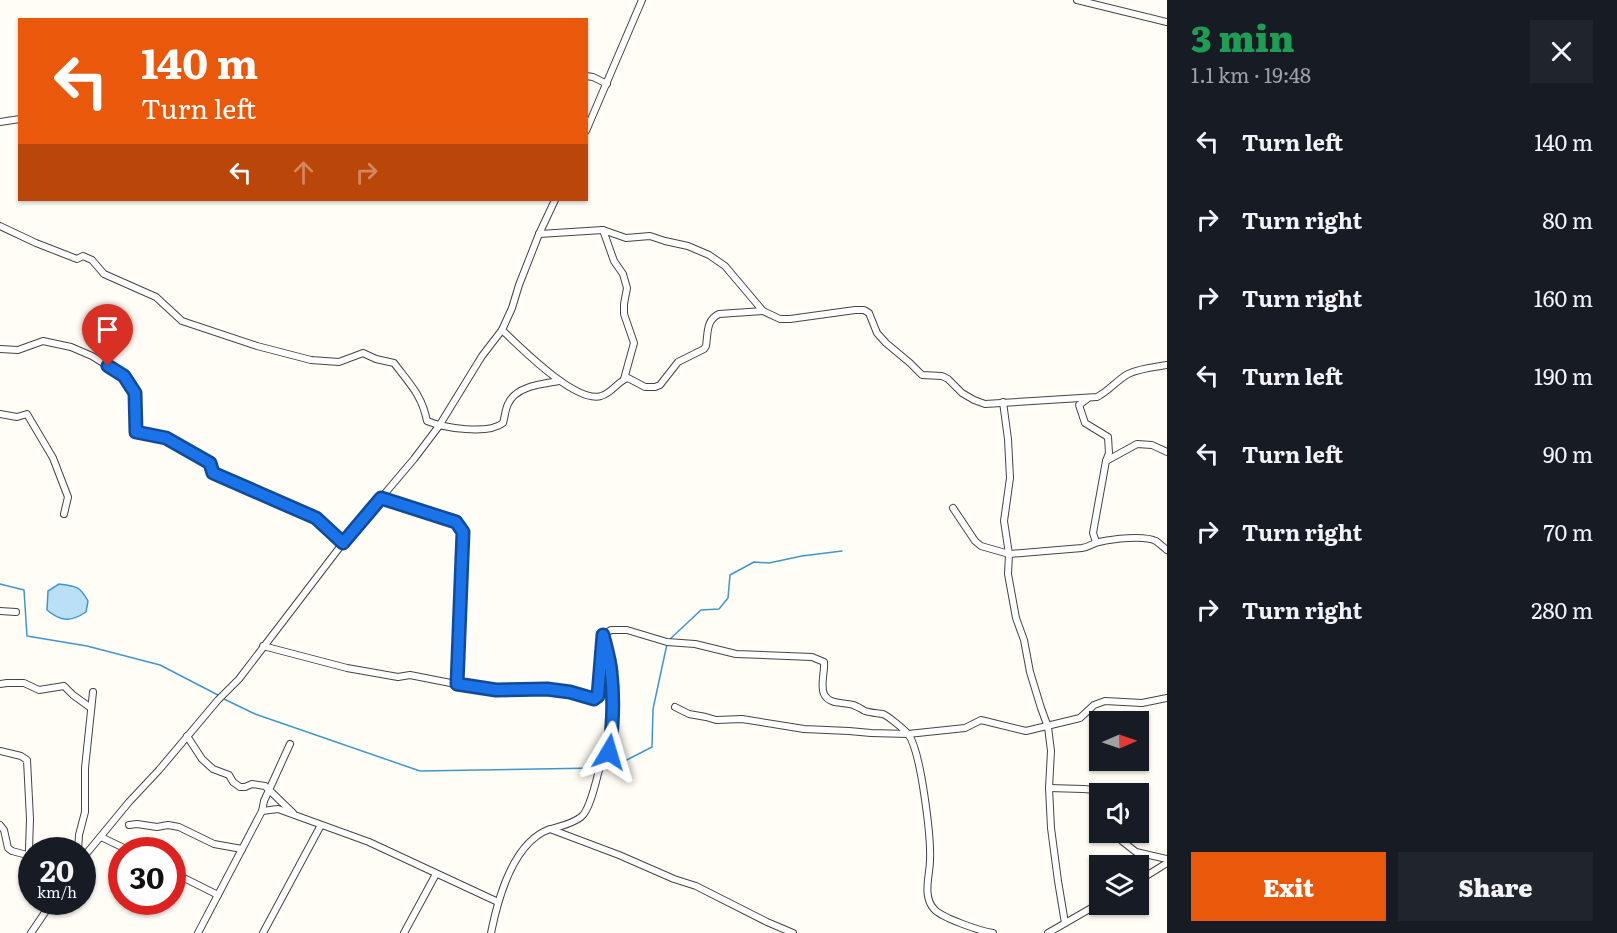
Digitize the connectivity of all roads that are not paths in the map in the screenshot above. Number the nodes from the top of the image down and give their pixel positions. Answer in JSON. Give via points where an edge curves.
{"nodes":[{"id":1,"x":642,"y":0,"type":"edge"},
{"id":2,"x":1077,"y":0,"type":"edge"},
{"id":3,"x":1167,"y":22,"type":"edge"},
{"id":4,"x":588,"y":76,"type":"edge"},
{"id":5,"x":607,"y":84,"type":"junction"},
{"id":6,"x":18,"y":119,"type":"edge"},
{"id":7,"x":0,"y":122,"type":"edge"},
{"id":8,"x":588,"y":127,"type":"edge"},
{"id":9,"x":555,"y":201,"type":"edge"},
{"id":10,"x":0,"y":226,"type":"edge"},
{"id":11,"x":603,"y":230,"type":"junction"},
{"id":12,"x":539,"y":234,"type":"junction"},
{"id":13,"x":763,"y":311,"type":"junction"},
{"id":14,"x":502,"y":330,"type":"junction"},
{"id":15,"x":0,"y":349,"type":"edge"},
{"id":16,"x":1167,"y":365,"type":"edge"},
{"id":17,"x":624,"y":379,"type":"junction"},
{"id":18,"x":559,"y":381,"type":"junction"},
{"id":19,"x":1088,"y":398,"type":"junction"},
{"id":20,"x":1003,"y":402,"type":"junction"},
{"id":21,"x":0,"y":414,"type":"edge"},
{"id":22,"x":439,"y":426,"type":"junction"},
{"id":23,"x":1167,"y":452,"type":"edge"},
{"id":24,"x":1106,"y":461,"type":"junction"},
{"id":25,"x":381,"y":498,"type":"junction"},
{"id":26,"x":953,"y":508,"type":"dead end"},
{"id":27,"x":64,"y":514,"type":"dead end"},
{"id":28,"x":1096,"y":542,"type":"junction"},
{"id":29,"x":343,"y":543,"type":"junction"},
{"id":30,"x":1167,"y":550,"type":"edge"},
{"id":31,"x":1009,"y":554,"type":"junction"},
{"id":32,"x":0,"y":611,"type":"edge"},
{"id":33,"x":16,"y":612,"type":"dead end"},
{"id":34,"x":603,"y":635,"type":"junction"},
{"id":35,"x":263,"y":646,"type":"junction"},
{"id":36,"x":0,"y":684,"type":"edge"},
{"id":37,"x":457,"y":684,"type":"junction"},
{"id":38,"x":93,"y":692,"type":"dead end"},
{"id":39,"x":1167,"y":698,"type":"edge"},
{"id":40,"x":675,"y":707,"type":"dead end"},
{"id":41,"x":91,"y":708,"type":"junction"},
{"id":42,"x":1048,"y":727,"type":"junction"},
{"id":43,"x":908,"y":734,"type":"junction"},
{"id":44,"x":187,"y":736,"type":"junction"},
{"id":45,"x":290,"y":744,"type":"dead end"},
{"id":46,"x":0,"y":750,"type":"edge"},
{"id":47,"x":1049,"y":788,"type":"junction"},
{"id":48,"x":1089,"y":789,"type":"edge"},
{"id":49,"x":268,"y":791,"type":"junction"},
{"id":50,"x":262,"y":811,"type":"junction"},
{"id":51,"x":296,"y":815,"type":"junction"},
{"id":52,"x":0,"y":825,"type":"edge"},
{"id":53,"x":129,"y":825,"type":"dead end"},
{"id":54,"x":321,"y":825,"type":"junction"},
{"id":55,"x":550,"y":829,"type":"junction"},
{"id":56,"x":28,"y":837,"type":"edge"},
{"id":57,"x":79,"y":837,"type":"edge"},
{"id":58,"x":101,"y":837,"type":"junction"},
{"id":59,"x":108,"y":840,"type":"edge"},
{"id":60,"x":96,"y":843,"type":"edge"},
{"id":61,"x":1125,"y":843,"type":"edge"},
{"id":62,"x":242,"y":849,"type":"junction"},
{"id":63,"x":18,"y":853,"type":"edge"},
{"id":64,"x":1167,"y":861,"type":"edge"},
{"id":65,"x":1149,"y":873,"type":"edge"},
{"id":66,"x":436,"y":874,"type":"junction"},
{"id":67,"x":186,"y":879,"type":"edge"},
{"id":68,"x":218,"y":895,"type":"junction"},
{"id":69,"x":498,"y":902,"type":"junction"},
{"id":70,"x":1089,"y":909,"type":"edge"},
{"id":71,"x":42,"y":915,"type":"edge"},
{"id":72,"x":1065,"y":923,"type":"junction"},
{"id":73,"x":31,"y":933,"type":"edge"},
{"id":74,"x":198,"y":933,"type":"edge"},
{"id":75,"x":263,"y":933,"type":"edge"},
{"id":76,"x":404,"y":933,"type":"edge"},
{"id":77,"x":491,"y":933,"type":"edge"},
{"id":78,"x":794,"y":933,"type":"edge"},
{"id":79,"x":993,"y":933,"type":"edge"},
{"id":80,"x":1048,"y":933,"type":"edge"}],
"edges":[{"from":1,"to":5,"type":"street"},
{"from":2,"to":3,"type":"street"},
{"from":4,"to":5,"type":"street"},
{"from":5,"to":8,"type":"street"},
{"from":6,"to":7,"type":"street"},
{"from":9,"to":12,"type":"street"},
{"from":10,"to":22,"type":"street","via":[[36,243],[92,260],[104,274],[156,297],[182,321],[311,360],[339,362],[363,353],[394,363],[419,396],[427,421]]},
{"from":11,"to":12,"type":"street"},
{"from":11,"to":13,"type":"street","via":[[626,238],[650,236],[709,255],[725,266]]},
{"from":11,"to":17,"type":"street","via":[[627,288],[624,314],[634,343]]},
{"from":12,"to":14,"type":"street"},
{"from":13,"to":17,"type":"street","via":[[713,316],[704,349],[678,362],[660,385],[645,387],[631,378]]},
{"from":13,"to":20,"type":"street","via":[[790,319],[864,310],[886,344],[922,375],[942,376],[962,393],[985,404]]},
{"from":14,"to":18,"type":"street"},
{"from":14,"to":22,"type":"street"},
{"from":15,"to":29,"type":"street","via":[[18,350],[43,341],[92,356],[124,376],[135,393],[136,432],[166,438],[210,463],[213,473],[316,518]]},
{"from":16,"to":19,"type":"street","via":[[1127,374],[1104,394]]},
{"from":17,"to":18,"type":"street","via":[[608,393],[596,397]]},
{"from":18,"to":22,"type":"street","via":[[534,385],[514,395],[498,427]]},
{"from":19,"to":20,"type":"street"},
{"from":19,"to":24,"type":"street","via":[[1079,405],[1085,423],[1108,437]]},
{"from":20,"to":31,"type":"street","via":[[1010,477],[1004,521]]},
{"from":21,"to":27,"type":"street","via":[[27,414],[53,458],[68,497]]},
{"from":22,"to":25,"type":"street"},
{"from":23,"to":24,"type":"street","via":[[1137,444]]},
{"from":24,"to":28,"type":"street","via":[[1093,533]]},
{"from":25,"to":29,"type":"street"},
{"from":25,"to":37,"type":"street","via":[[456,522],[463,532]]},
{"from":26,"to":31,"type":"street","via":[[978,544]]},
{"from":28,"to":30,"type":"street","via":[[1147,538]]},
{"from":28,"to":31,"type":"street","via":[[1090,547]]},
{"from":29,"to":35,"type":"street"},
{"from":31,"to":42,"type":"street","via":[[1008,574],[1016,618]]},
{"from":32,"to":33,"type":"street"},
{"from":34,"to":37,"type":"street","via":[[600,686],[594,699],[547,689],[496,690]]},
{"from":34,"to":43,"type":"street","via":[[611,630],[627,630],[667,642],[736,654],[820,659],[824,662],[822,686],[827,698],[883,714]]},
{"from":34,"to":55,"type":"street","via":[[611,670],[609,752],[583,816]]},
{"from":35,"to":37,"type":"street","via":[[347,668]]},
{"from":35,"to":44,"type":"street","via":[[239,680]]},
{"from":36,"to":41,"type":"street","via":[[24,684],[39,690],[64,686]]},
{"from":38,"to":41,"type":"street"},
{"from":39,"to":42,"type":"street","via":[[1142,703],[1105,701],[1080,718]]},
{"from":40,"to":43,"type":"street","via":[[716,720]]},
{"from":41,"to":57,"type":"street","via":[[85,758],[85,812]]},
{"from":42,"to":43,"type":"street","via":[[1026,731],[981,720],[965,728]]},
{"from":42,"to":47,"type":"street"},
{"from":43,"to":79,"type":"street","via":[[916,748],[929,830],[929,901],[934,910],[946,917]]},
{"from":44,"to":49,"type":"street","via":[[202,759],[229,775],[240,787],[258,784]]},
{"from":44,"to":58,"type":"street"},
{"from":45,"to":49,"type":"street"},
{"from":46,"to":56,"type":"street","via":[[27,760]]},
{"from":47,"to":48,"type":"street"},
{"from":47,"to":72,"type":"street"},
{"from":49,"to":50,"type":"street"},
{"from":49,"to":51,"type":"street"},
{"from":50,"to":51,"type":"street","via":[[278,808]]},
{"from":50,"to":62,"type":"street"},
{"from":51,"to":54,"type":"street"},
{"from":52,"to":63,"type":"street","via":[[8,848]]},
{"from":53,"to":62,"type":"street","via":[[179,827],[214,844]]},
{"from":54,"to":66,"type":"street","via":[[369,842]]},
{"from":54,"to":75,"type":"street"},
{"from":55,"to":69,"type":"street","via":[[540,833],[518,858]]},
{"from":55,"to":78,"type":"street","via":[[696,886]]},
{"from":58,"to":59,"type":"street"},
{"from":58,"to":60,"type":"street"},
{"from":61,"to":64,"type":"street","via":[[1136,852]]},
{"from":62,"to":68,"type":"street"},
{"from":64,"to":65,"type":"street"},
{"from":66,"to":69,"type":"street"},
{"from":66,"to":76,"type":"street"},
{"from":67,"to":68,"type":"street"},
{"from":68,"to":74,"type":"street"},
{"from":69,"to":77,"type":"street"},
{"from":70,"to":72,"type":"street"},
{"from":71,"to":73,"type":"street"},
{"from":72,"to":80,"type":"street"}]}
